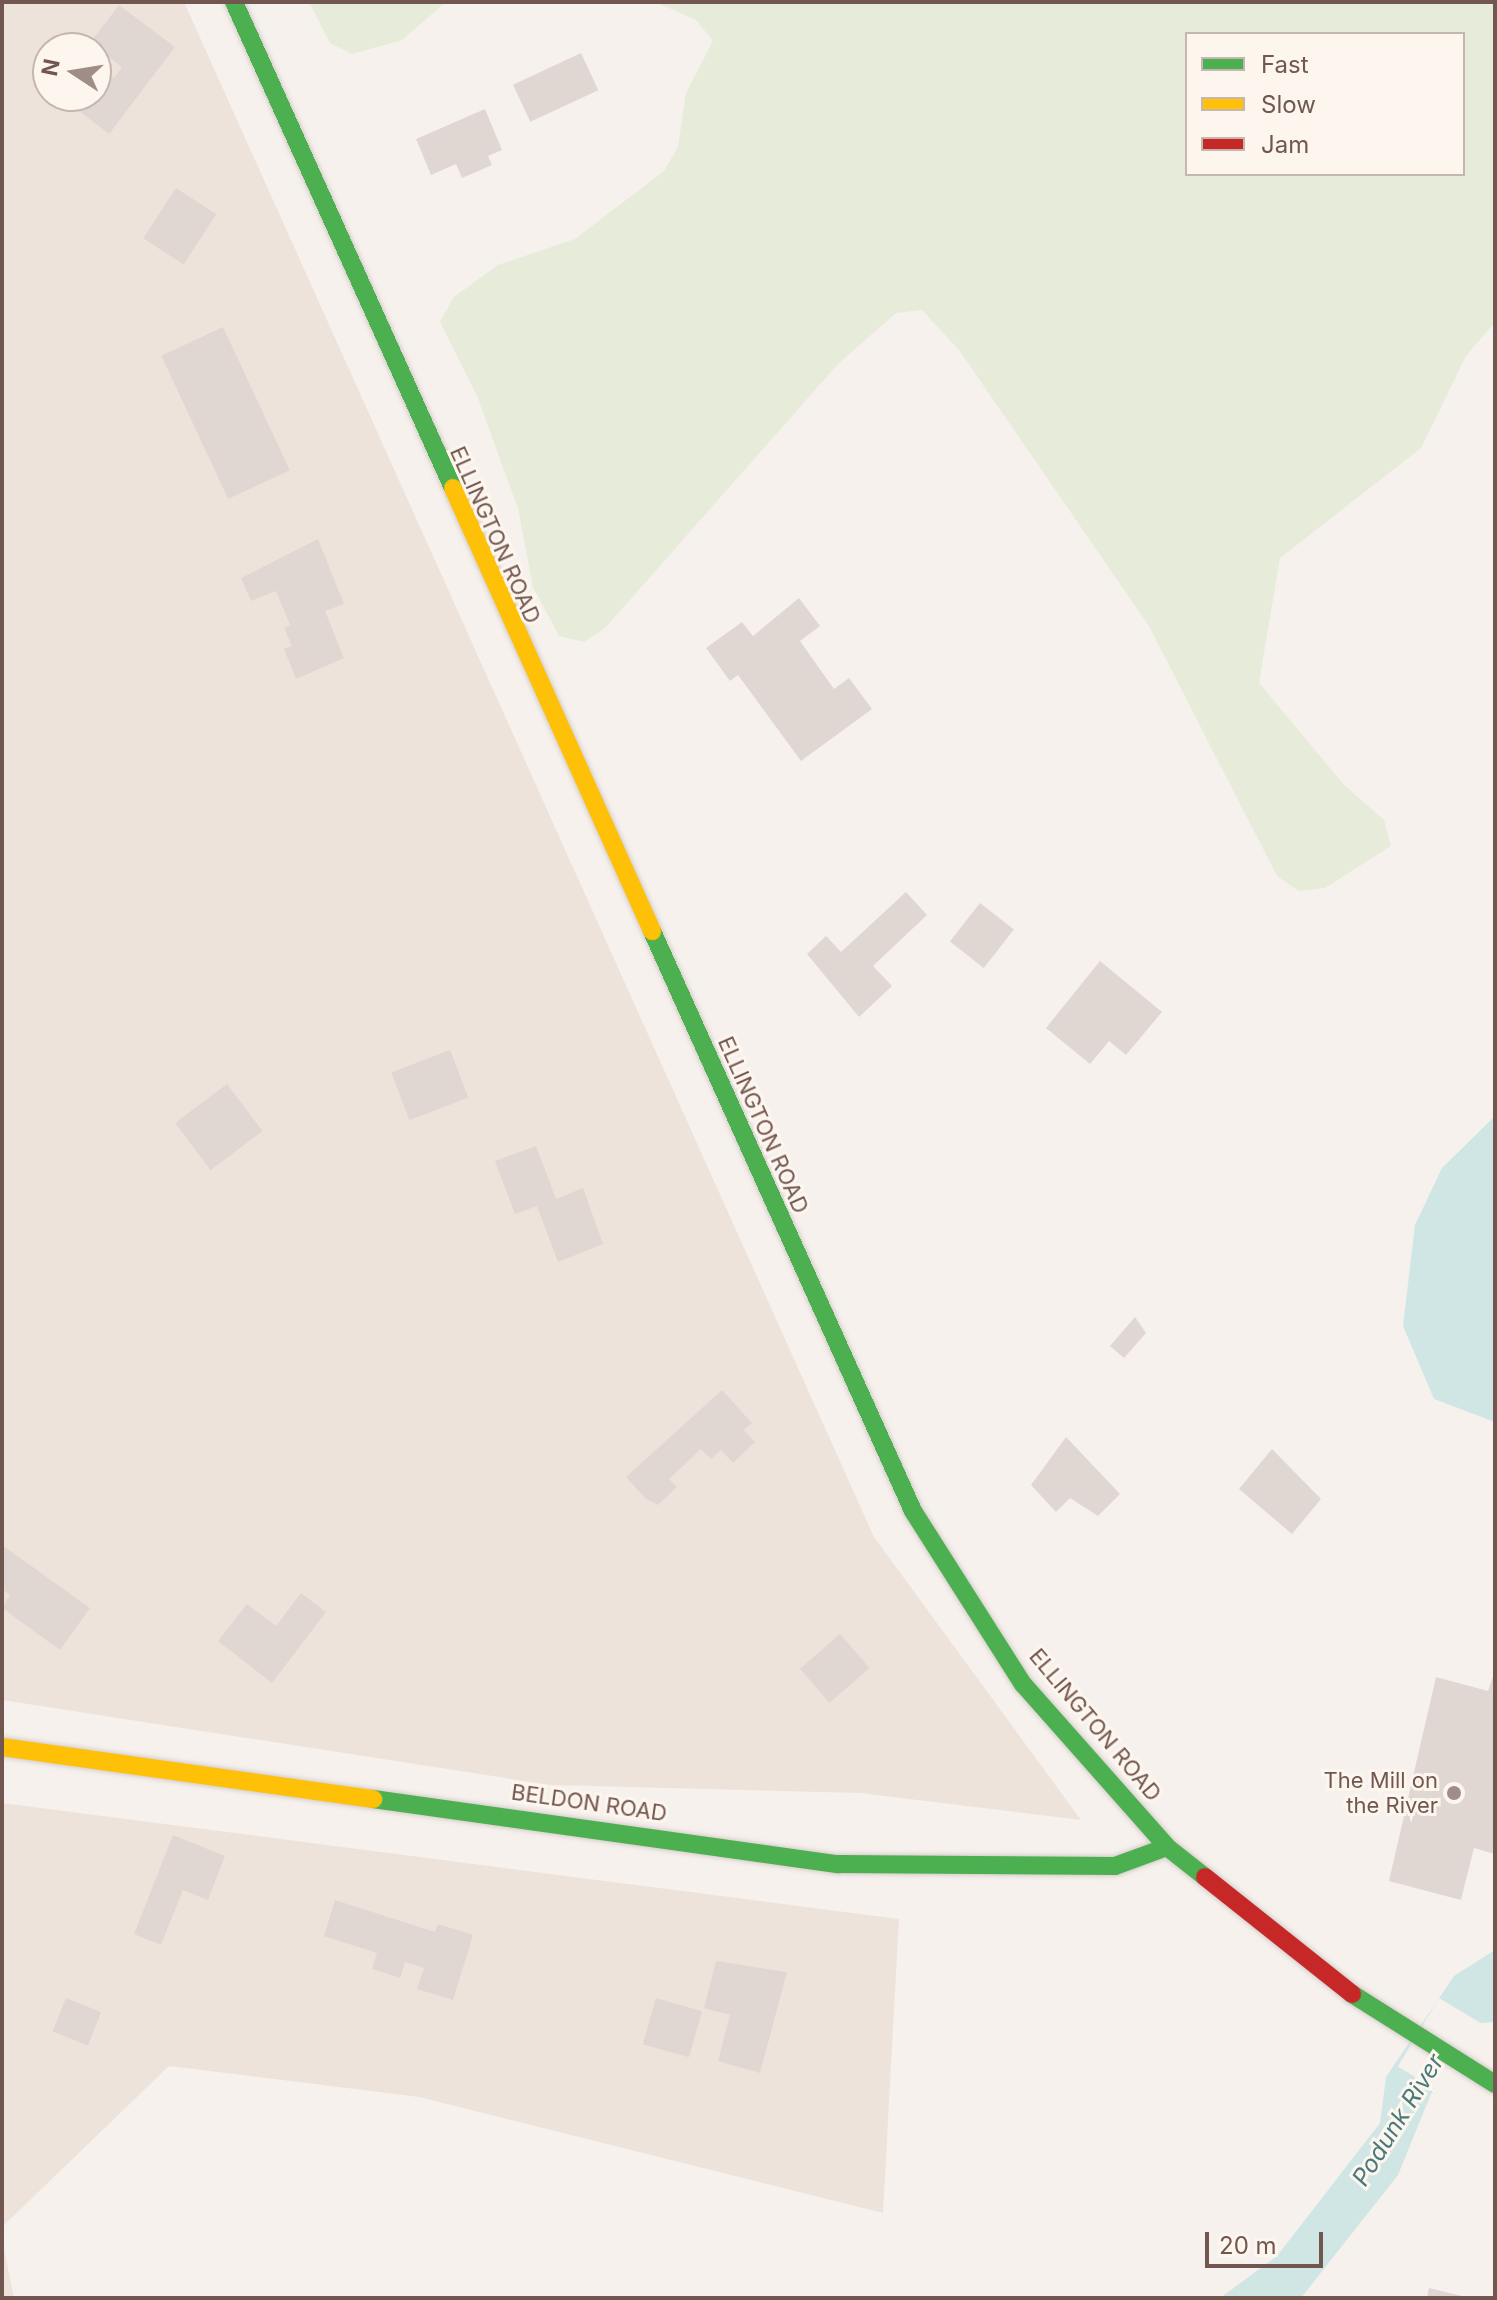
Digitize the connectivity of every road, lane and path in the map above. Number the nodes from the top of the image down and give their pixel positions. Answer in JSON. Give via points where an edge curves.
{"nodes":[{"id":1,"x":234,"y":2,"type":"edge"},
{"id":2,"x":2,"y":1747,"type":"edge"},
{"id":3,"x":1167,"y":1847,"type":"junction"},
{"id":4,"x":1495,"y":2084,"type":"edge"}],
"edges":[{"from":1,"to":3,"type":"main road","name":"ELLINGTON ROAD","via":[[913,1511],[1023,1684]]},
{"from":2,"to":3,"type":"main road","name":"BELDON ROAD","via":[[838,1864],[1115,1866]]},
{"from":3,"to":4,"type":"main road","name":"ELLINGTON ROAD","via":[[1396,2023]]}]}
